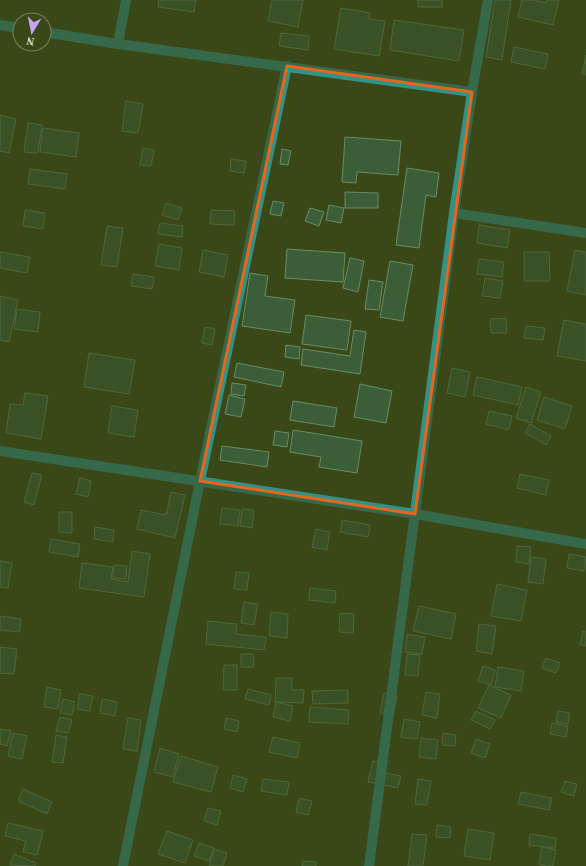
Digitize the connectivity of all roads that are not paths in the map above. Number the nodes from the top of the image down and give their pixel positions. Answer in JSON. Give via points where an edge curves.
{"nodes":[{"id":1,"x":126,"y":0,"type":"edge"},
{"id":2,"x":488,"y":0,"type":"edge"},
{"id":3,"x":0,"y":25,"type":"edge"},
{"id":4,"x":12,"y":27,"type":"edge"},
{"id":5,"x":52,"y":33,"type":"edge"},
{"id":6,"x":118,"y":44,"type":"junction"},
{"id":7,"x":287,"y":66,"type":"junction"},
{"id":8,"x":472,"y":92,"type":"junction"},
{"id":9,"x":454,"y":212,"type":"junction"},
{"id":10,"x":586,"y":233,"type":"edge"},
{"id":11,"x":0,"y":451,"type":"edge"},
{"id":12,"x":200,"y":481,"type":"junction"},
{"id":13,"x":415,"y":514,"type":"junction"},
{"id":14,"x":586,"y":544,"type":"edge"},
{"id":15,"x":123,"y":866,"type":"edge"},
{"id":16,"x":369,"y":866,"type":"edge"}],
"edges":[{"from":1,"to":6,"type":"street"},
{"from":2,"to":8,"type":"street"},
{"from":3,"to":4,"type":"street"},
{"from":5,"to":6,"type":"street"},
{"from":6,"to":7,"type":"street"},
{"from":7,"to":8,"type":"street"},
{"from":7,"to":12,"type":"street"},
{"from":8,"to":9,"type":"street"},
{"from":9,"to":10,"type":"street"},
{"from":9,"to":13,"type":"street"},
{"from":11,"to":12,"type":"street"},
{"from":12,"to":13,"type":"street"},
{"from":12,"to":15,"type":"street"},
{"from":13,"to":14,"type":"street"},
{"from":13,"to":16,"type":"street"}]}
